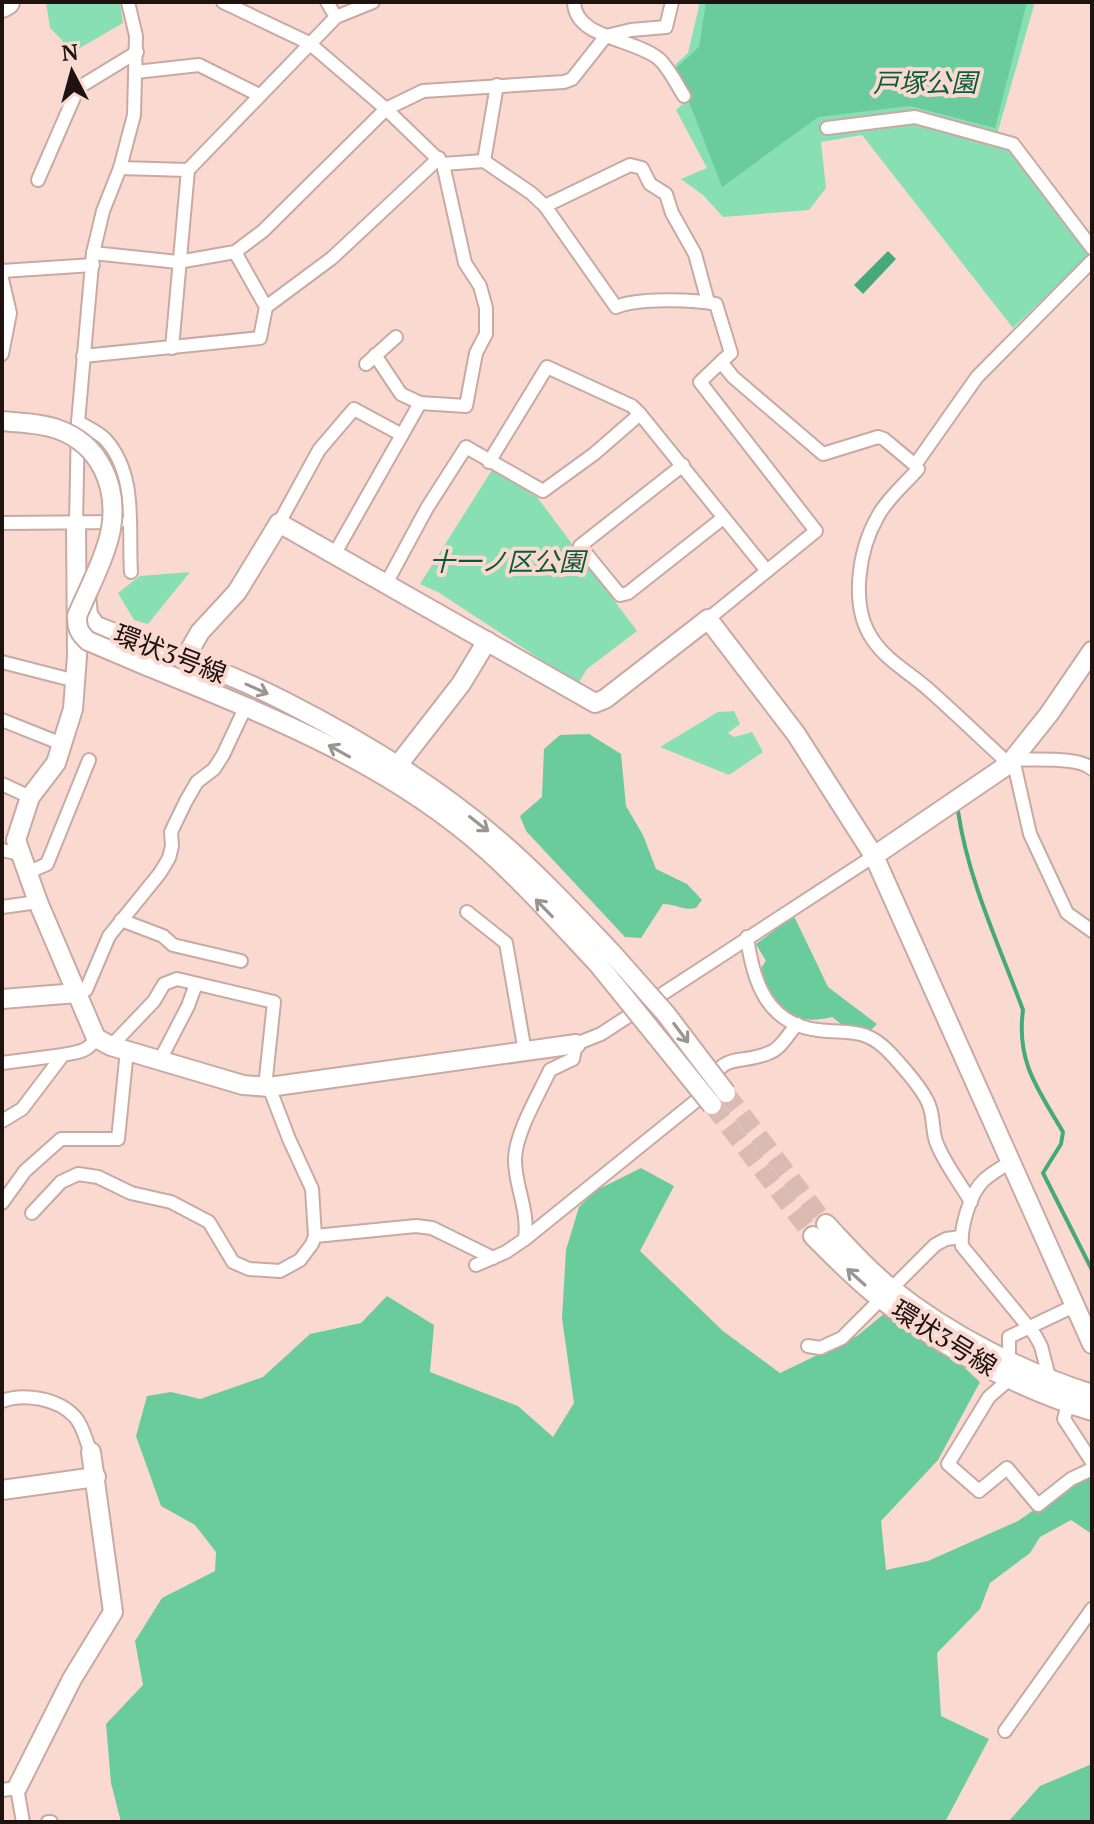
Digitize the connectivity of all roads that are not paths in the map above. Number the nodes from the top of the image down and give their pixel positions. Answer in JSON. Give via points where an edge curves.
{"nodes":[{"id":1,"x":128,"y":2,"type":"edge"},
{"id":2,"x":223,"y":2,"type":"edge"},
{"id":3,"x":327,"y":2,"type":"edge"},
{"id":4,"x":373,"y":2,"type":"edge"},
{"id":5,"x":574,"y":2,"type":"edge"},
{"id":6,"x":672,"y":2,"type":"edge"},
{"id":7,"x":336,"y":17,"type":"junction"},
{"id":8,"x":606,"y":36,"type":"junction"},
{"id":9,"x":309,"y":43,"type":"junction"},
{"id":10,"x":137,"y":52,"type":"junction"},
{"id":11,"x":136,"y":72,"type":"junction"},
{"id":12,"x":497,"y":85,"type":"junction"},
{"id":13,"x":259,"y":95,"type":"junction"},
{"id":14,"x":684,"y":96,"type":"dead end"},
{"id":15,"x":386,"y":109,"type":"junction"},
{"id":16,"x":827,"y":128,"type":"dead end"},
{"id":17,"x":441,"y":161,"type":"junction"},
{"id":18,"x":484,"y":161,"type":"junction"},
{"id":19,"x":120,"y":168,"type":"junction"},
{"id":20,"x":188,"y":170,"type":"junction"},
{"id":21,"x":38,"y":180,"type":"dead end"},
{"id":22,"x":545,"y":206,"type":"junction"},
{"id":23,"x":1092,"y":248,"type":"edge"},
{"id":24,"x":235,"y":252,"type":"junction"},
{"id":25,"x":93,"y":259,"type":"junction"},
{"id":26,"x":1092,"y":261,"type":"edge"},
{"id":27,"x":178,"y":262,"type":"junction"},
{"id":28,"x":2,"y":271,"type":"edge"},
{"id":29,"x":2,"y":279,"type":"edge"},
{"id":30,"x":708,"y":302,"type":"junction"},
{"id":31,"x":266,"y":307,"type":"junction"},
{"id":32,"x":396,"y":337,"type":"dead end"},
{"id":33,"x":172,"y":348,"type":"junction"},
{"id":34,"x":2,"y":354,"type":"edge"},
{"id":35,"x":83,"y":356,"type":"junction"},
{"id":36,"x":721,"y":362,"type":"junction"},
{"id":37,"x":420,"y":403,"type":"junction"},
{"id":38,"x":640,"y":414,"type":"junction"},
{"id":39,"x":2,"y":421,"type":"edge"},
{"id":40,"x":78,"y":422,"type":"junction"},
{"id":41,"x":402,"y":435,"type":"junction"},
{"id":42,"x":489,"y":462,"type":"junction"},
{"id":43,"x":683,"y":465,"type":"junction"},
{"id":44,"x":915,"y":465,"type":"junction"},
{"id":45,"x":723,"y":518,"type":"junction"},
{"id":46,"x":129,"y":522,"type":"junction"},
{"id":47,"x":2,"y":523,"type":"edge"},
{"id":48,"x":76,"y":523,"type":"junction"},
{"id":49,"x":279,"y":523,"type":"junction"},
{"id":50,"x":335,"y":553,"type":"junction"},
{"id":51,"x":767,"y":571,"type":"junction"},
{"id":52,"x":131,"y":572,"type":"dead end"},
{"id":53,"x":387,"y":582,"type":"junction"},
{"id":54,"x":86,"y":594,"type":"junction"},
{"id":55,"x":708,"y":619,"type":"junction"},
{"id":56,"x":487,"y":641,"type":"junction"},
{"id":57,"x":1092,"y":651,"type":"edge"},
{"id":58,"x":184,"y":660,"type":"junction"},
{"id":59,"x":2,"y":662,"type":"edge"},
{"id":60,"x":76,"y":681,"type":"junction"},
{"id":61,"x":246,"y":706,"type":"junction"},
{"id":62,"x":2,"y":720,"type":"edge"},
{"id":63,"x":62,"y":744,"type":"junction"},
{"id":64,"x":89,"y":760,"type":"dead end"},
{"id":65,"x":1011,"y":762,"type":"junction"},
{"id":66,"x":1092,"y":769,"type":"edge"},
{"id":67,"x":392,"y":772,"type":"junction"},
{"id":68,"x":2,"y":784,"type":"edge"},
{"id":69,"x":30,"y":797,"type":"junction"},
{"id":70,"x":10,"y":852,"type":"edge"},
{"id":71,"x":874,"y":856,"type":"junction"},
{"id":72,"x":27,"y":873,"type":"junction"},
{"id":73,"x":38,"y":902,"type":"junction"},
{"id":74,"x":2,"y":907,"type":"edge"},
{"id":75,"x":467,"y":912,"type":"dead end"},
{"id":76,"x":121,"y":920,"type":"junction"},
{"id":77,"x":1092,"y":931,"type":"edge"},
{"id":78,"x":747,"y":937,"type":"junction"},
{"id":79,"x":241,"y":961,"type":"dead end"},
{"id":80,"x":196,"y":984,"type":"junction"},
{"id":81,"x":77,"y":993,"type":"junction"},
{"id":82,"x":2,"y":999,"type":"edge"},
{"id":83,"x":797,"y":1024,"type":"junction"},
{"id":84,"x":576,"y":1044,"type":"junction"},
{"id":85,"x":111,"y":1045,"type":"junction"},
{"id":86,"x":525,"y":1052,"type":"junction"},
{"id":87,"x":63,"y":1055,"type":"junction"},
{"id":88,"x":160,"y":1060,"type":"junction"},
{"id":89,"x":2,"y":1063,"type":"edge"},
{"id":90,"x":267,"y":1087,"type":"junction"},
{"id":91,"x":719,"y":1099,"type":"tunnel mouth"},
{"id":92,"x":2,"y":1121,"type":"edge"},
{"id":93,"x":1011,"y":1162,"type":"junction"},
{"id":94,"x":971,"y":1202,"type":"junction"},
{"id":95,"x":2,"y":1203,"type":"edge"},
{"id":96,"x":32,"y":1213,"type":"dead end"},
{"id":97,"x":820,"y":1230,"type":"tunnel mouth"},
{"id":98,"x":315,"y":1236,"type":"junction"},
{"id":99,"x":961,"y":1237,"type":"junction"},
{"id":100,"x":525,"y":1239,"type":"junction"},
{"id":101,"x":493,"y":1258,"type":"junction"},
{"id":102,"x":476,"y":1265,"type":"dead end"},
{"id":103,"x":886,"y":1294,"type":"junction"},
{"id":104,"x":1092,"y":1295,"type":"edge"},
{"id":105,"x":1074,"y":1306,"type":"junction"},
{"id":106,"x":1030,"y":1328,"type":"junction"},
{"id":107,"x":1092,"y":1344,"type":"edge"},
{"id":108,"x":808,"y":1346,"type":"dead end"},
{"id":109,"x":1008,"y":1370,"type":"junction"},
{"id":110,"x":1050,"y":1381,"type":"junction"},
{"id":111,"x":1092,"y":1394,"type":"edge"},
{"id":112,"x":2,"y":1401,"type":"edge"},
{"id":113,"x":1068,"y":1404,"type":"junction"},
{"id":114,"x":1092,"y":1411,"type":"edge"},
{"id":115,"x":91,"y":1452,"type":"joint"},
{"id":116,"x":1092,"y":1462,"type":"edge"},
{"id":117,"x":1092,"y":1469,"type":"edge"},
{"id":118,"x":96,"y":1477,"type":"junction"},
{"id":119,"x":2,"y":1490,"type":"edge"},
{"id":120,"x":1092,"y":1609,"type":"edge"},
{"id":121,"x":1005,"y":1731,"type":"dead end"},
{"id":122,"x":10,"y":1789,"type":"edge"},
{"id":123,"x":23,"y":1822,"type":"edge"}],
"edges":[{"from":1,"to":10,"type":"street"},
{"from":2,"to":9,"type":"street"},
{"from":3,"to":7,"type":"street"},
{"from":4,"to":7,"type":"street"},
{"from":5,"to":8,"type":"street","via":[[574,14],[582,24]]},
{"from":6,"to":8,"type":"street","via":[[666,27]]},
{"from":7,"to":9,"type":"street"},
{"from":8,"to":12,"type":"street","via":[[572,79]]},
{"from":8,"to":14,"type":"street","via":[[660,60]]},
{"from":9,"to":13,"type":"street"},
{"from":9,"to":15,"type":"street"},
{"from":10,"to":11,"type":"street"},
{"from":10,"to":21,"type":"street","via":[[78,88]]},
{"from":11,"to":13,"type":"street","via":[[199,65]]},
{"from":11,"to":19,"type":"street","via":[[134,115]]},
{"from":12,"to":15,"type":"street","via":[[423,91]]},
{"from":12,"to":18,"type":"street"},
{"from":13,"to":20,"type":"street"},
{"from":15,"to":17,"type":"street"},
{"from":15,"to":24,"type":"street","via":[[263,231]]},
{"from":16,"to":23,"type":"street","via":[[915,117],[1013,144]]},
{"from":17,"to":18,"type":"street"},
{"from":17,"to":31,"type":"street","via":[[332,258]]},
{"from":17,"to":37,"type":"street","via":[[465,263],[486,308],[486,334],[476,353],[466,406]]},
{"from":18,"to":22,"type":"street"},
{"from":19,"to":20,"type":"street"},
{"from":19,"to":25,"type":"street","via":[[103,211]]},
{"from":20,"to":27,"type":"street"},
{"from":22,"to":30,"type":"street","via":[[616,307]]},
{"from":22,"to":30,"type":"street","via":[[630,165],[642,168],[650,184],[666,194],[695,254]]},
{"from":24,"to":27,"type":"street"},
{"from":24,"to":31,"type":"street"},
{"from":25,"to":27,"type":"street"},
{"from":25,"to":28,"type":"street"},
{"from":25,"to":35,"type":"street"},
{"from":26,"to":44,"type":"street","via":[[977,377]]},
{"from":27,"to":33,"type":"street"},
{"from":29,"to":34,"type":"street","via":[[10,313]]},
{"from":30,"to":36,"type":"street","via":[[716,304],[731,349]]},
{"from":31,"to":33,"type":"street","via":[[260,338]]},
{"from":32,"to":37,"type":"street","via":[[370,359],[401,394]]},
{"from":33,"to":35,"type":"street"},
{"from":35,"to":40,"type":"street"},
{"from":36,"to":44,"type":"street","via":[[823,454],[878,437]]},
{"from":36,"to":51,"type":"street","via":[[700,382],[816,531]]},
{"from":37,"to":41,"type":"street"},
{"from":38,"to":42,"type":"street","via":[[543,491]]},
{"from":38,"to":42,"type":"street","via":[[547,367]]},
{"from":38,"to":43,"type":"street"},
{"from":39,"to":54,"type":"street","bridge":true,"via":[[57,429],[83,444],[101,464],[112,496],[111,532]]},
{"from":40,"to":46,"type":"street","via":[[104,438],[113,452],[126,478]]},
{"from":40,"to":48,"type":"street"},
{"from":41,"to":49,"type":"street","via":[[354,409],[319,450]]},
{"from":41,"to":50,"type":"street"},
{"from":42,"to":53,"type":"street","via":[[466,447]]},
{"from":43,"to":45,"type":"street"},
{"from":43,"to":45,"type":"street","via":[[580,546],[620,595]]},
{"from":44,"to":65,"type":"street","via":[[918,469],[879,514],[870,534],[859,587],[865,622],[884,653]]},
{"from":45,"to":51,"type":"street"},
{"from":46,"to":48,"type":"street"},
{"from":46,"to":52,"type":"street"},
{"from":47,"to":48,"type":"street"},
{"from":48,"to":60,"type":"street"},
{"from":49,"to":50,"type":"street"},
{"from":49,"to":58,"type":"street","via":[[237,592],[200,632]]},
{"from":50,"to":53,"type":"street"},
{"from":51,"to":55,"type":"street"},
{"from":53,"to":56,"type":"street"},
{"from":54,"to":58,"type":"street","name":"環状3号線","via":[[88,615],[96,626]]},
{"from":54,"to":61,"type":"street","name":"環状3号線","bridge":true,"via":[[77,626],[88,641]]},
{"from":55,"to":56,"type":"street","via":[[595,703]]},
{"from":55,"to":71,"type":"street","via":[[796,734]]},
{"from":56,"to":67,"type":"street","via":[[461,684]]},
{"from":57,"to":65,"type":"street"},
{"from":58,"to":67,"type":"street","name":"環状3号線","one_way":true,"via":[[282,700]]},
{"from":59,"to":60,"type":"street"},
{"from":60,"to":63,"type":"street"},
{"from":67,"to":61,"type":"street","name":"環状3号線","one_way":true},
{"from":61,"to":76,"type":"street","via":[[223,755],[186,801],[171,832],[165,866]]},
{"from":62,"to":63,"type":"street"},
{"from":63,"to":69,"type":"street","via":[[56,763]]},
{"from":64,"to":72,"type":"street","via":[[47,864]]},
{"from":65,"to":66,"type":"street","via":[[1077,760]]},
{"from":65,"to":71,"type":"street"},
{"from":65,"to":77,"type":"street","via":[[1030,834],[1067,913]]},
{"from":67,"to":91,"type":"street","name":"環状3号線","bridge":true,"via":[[448,800],[543,880],[605,958],[666,1014]]},
{"from":68,"to":69,"type":"street"},
{"from":69,"to":70,"type":"street"},
{"from":70,"to":72,"type":"street"},
{"from":71,"to":78,"type":"street"},
{"from":71,"to":93,"type":"street"},
{"from":72,"to":73,"type":"street"},
{"from":73,"to":74,"type":"street"},
{"from":73,"to":81,"type":"street"},
{"from":75,"to":86,"type":"street","via":[[506,943]]},
{"from":76,"to":79,"type":"street","via":[[173,945]]},
{"from":76,"to":81,"type":"street","via":[[86,990]]},
{"from":78,"to":83,"type":"street","via":[[760,991],[781,1018]]},
{"from":78,"to":84,"type":"street","via":[[601,1034]]},
{"from":80,"to":85,"type":"street","via":[[177,979],[164,984]]},
{"from":80,"to":88,"type":"street"},
{"from":80,"to":90,"type":"street","via":[[274,1002]]},
{"from":81,"to":82,"type":"street"},
{"from":81,"to":85,"type":"street"},
{"from":83,"to":94,"type":"street","via":[[863,1033],[892,1055],[927,1099],[936,1143]]},
{"from":83,"to":100,"type":"street","via":[[773,1052],[732,1060],[714,1073],[707,1092]]},
{"from":84,"to":86,"type":"street"},
{"from":84,"to":100,"type":"street","via":[[573,1059],[550,1070],[517,1143],[514,1160],[527,1220]]},
{"from":85,"to":87,"type":"street"},
{"from":85,"to":88,"type":"street"},
{"from":85,"to":95,"type":"street","via":[[118,1139],[61,1139],[25,1171]]},
{"from":86,"to":90,"type":"street"},
{"from":87,"to":89,"type":"street"},
{"from":87,"to":92,"type":"street","via":[[22,1109]]},
{"from":88,"to":90,"type":"street"},
{"from":90,"to":98,"type":"street","via":[[312,1189]]},
{"from":93,"to":94,"type":"street","via":[[985,1179]]},
{"from":93,"to":105,"type":"street"},
{"from":94,"to":99,"type":"street"},
{"from":96,"to":98,"type":"street","via":[[61,1182],[78,1174],[171,1202],[209,1222],[233,1262],[249,1269],[280,1271],[300,1260]]},
{"from":97,"to":103,"type":"street","name":"環状3号線"},
{"from":98,"to":101,"type":"street","via":[[416,1226],[432,1228]]},
{"from":99,"to":103,"type":"street","via":[[935,1245]]},
{"from":99,"to":106,"type":"street","via":[[962,1246]]},
{"from":100,"to":101,"type":"street"},
{"from":101,"to":102,"type":"street"},
{"from":103,"to":108,"type":"street","via":[[842,1338],[820,1348]]},
{"from":103,"to":109,"type":"street","name":"環状3号線"},
{"from":104,"to":105,"type":"street"},
{"from":105,"to":106,"type":"street"},
{"from":105,"to":107,"type":"street"},
{"from":106,"to":109,"type":"street","via":[[1009,1337]]},
{"from":106,"to":110,"type":"street"},
{"from":109,"to":110,"type":"street","name":"環状3号線"},
{"from":109,"to":113,"type":"street","name":"環状3号線"},
{"from":109,"to":117,"type":"street","via":[[1004,1384],[984,1405],[948,1464],[979,1491],[1007,1468],[1038,1505]]},
{"from":110,"to":111,"type":"street","name":"環状3号線"},
{"from":112,"to":115,"type":"street","via":[[29,1397],[62,1408],[76,1418]]},
{"from":113,"to":114,"type":"street","name":"環状3号線"},
{"from":113,"to":116,"type":"street","via":[[1064,1419]]},
{"from":115,"to":118,"type":"street"},
{"from":118,"to":119,"type":"street"},
{"from":118,"to":122,"type":"street","via":[[113,1612]]},
{"from":120,"to":121,"type":"street"},
{"from":122,"to":123,"type":"street"}]}
